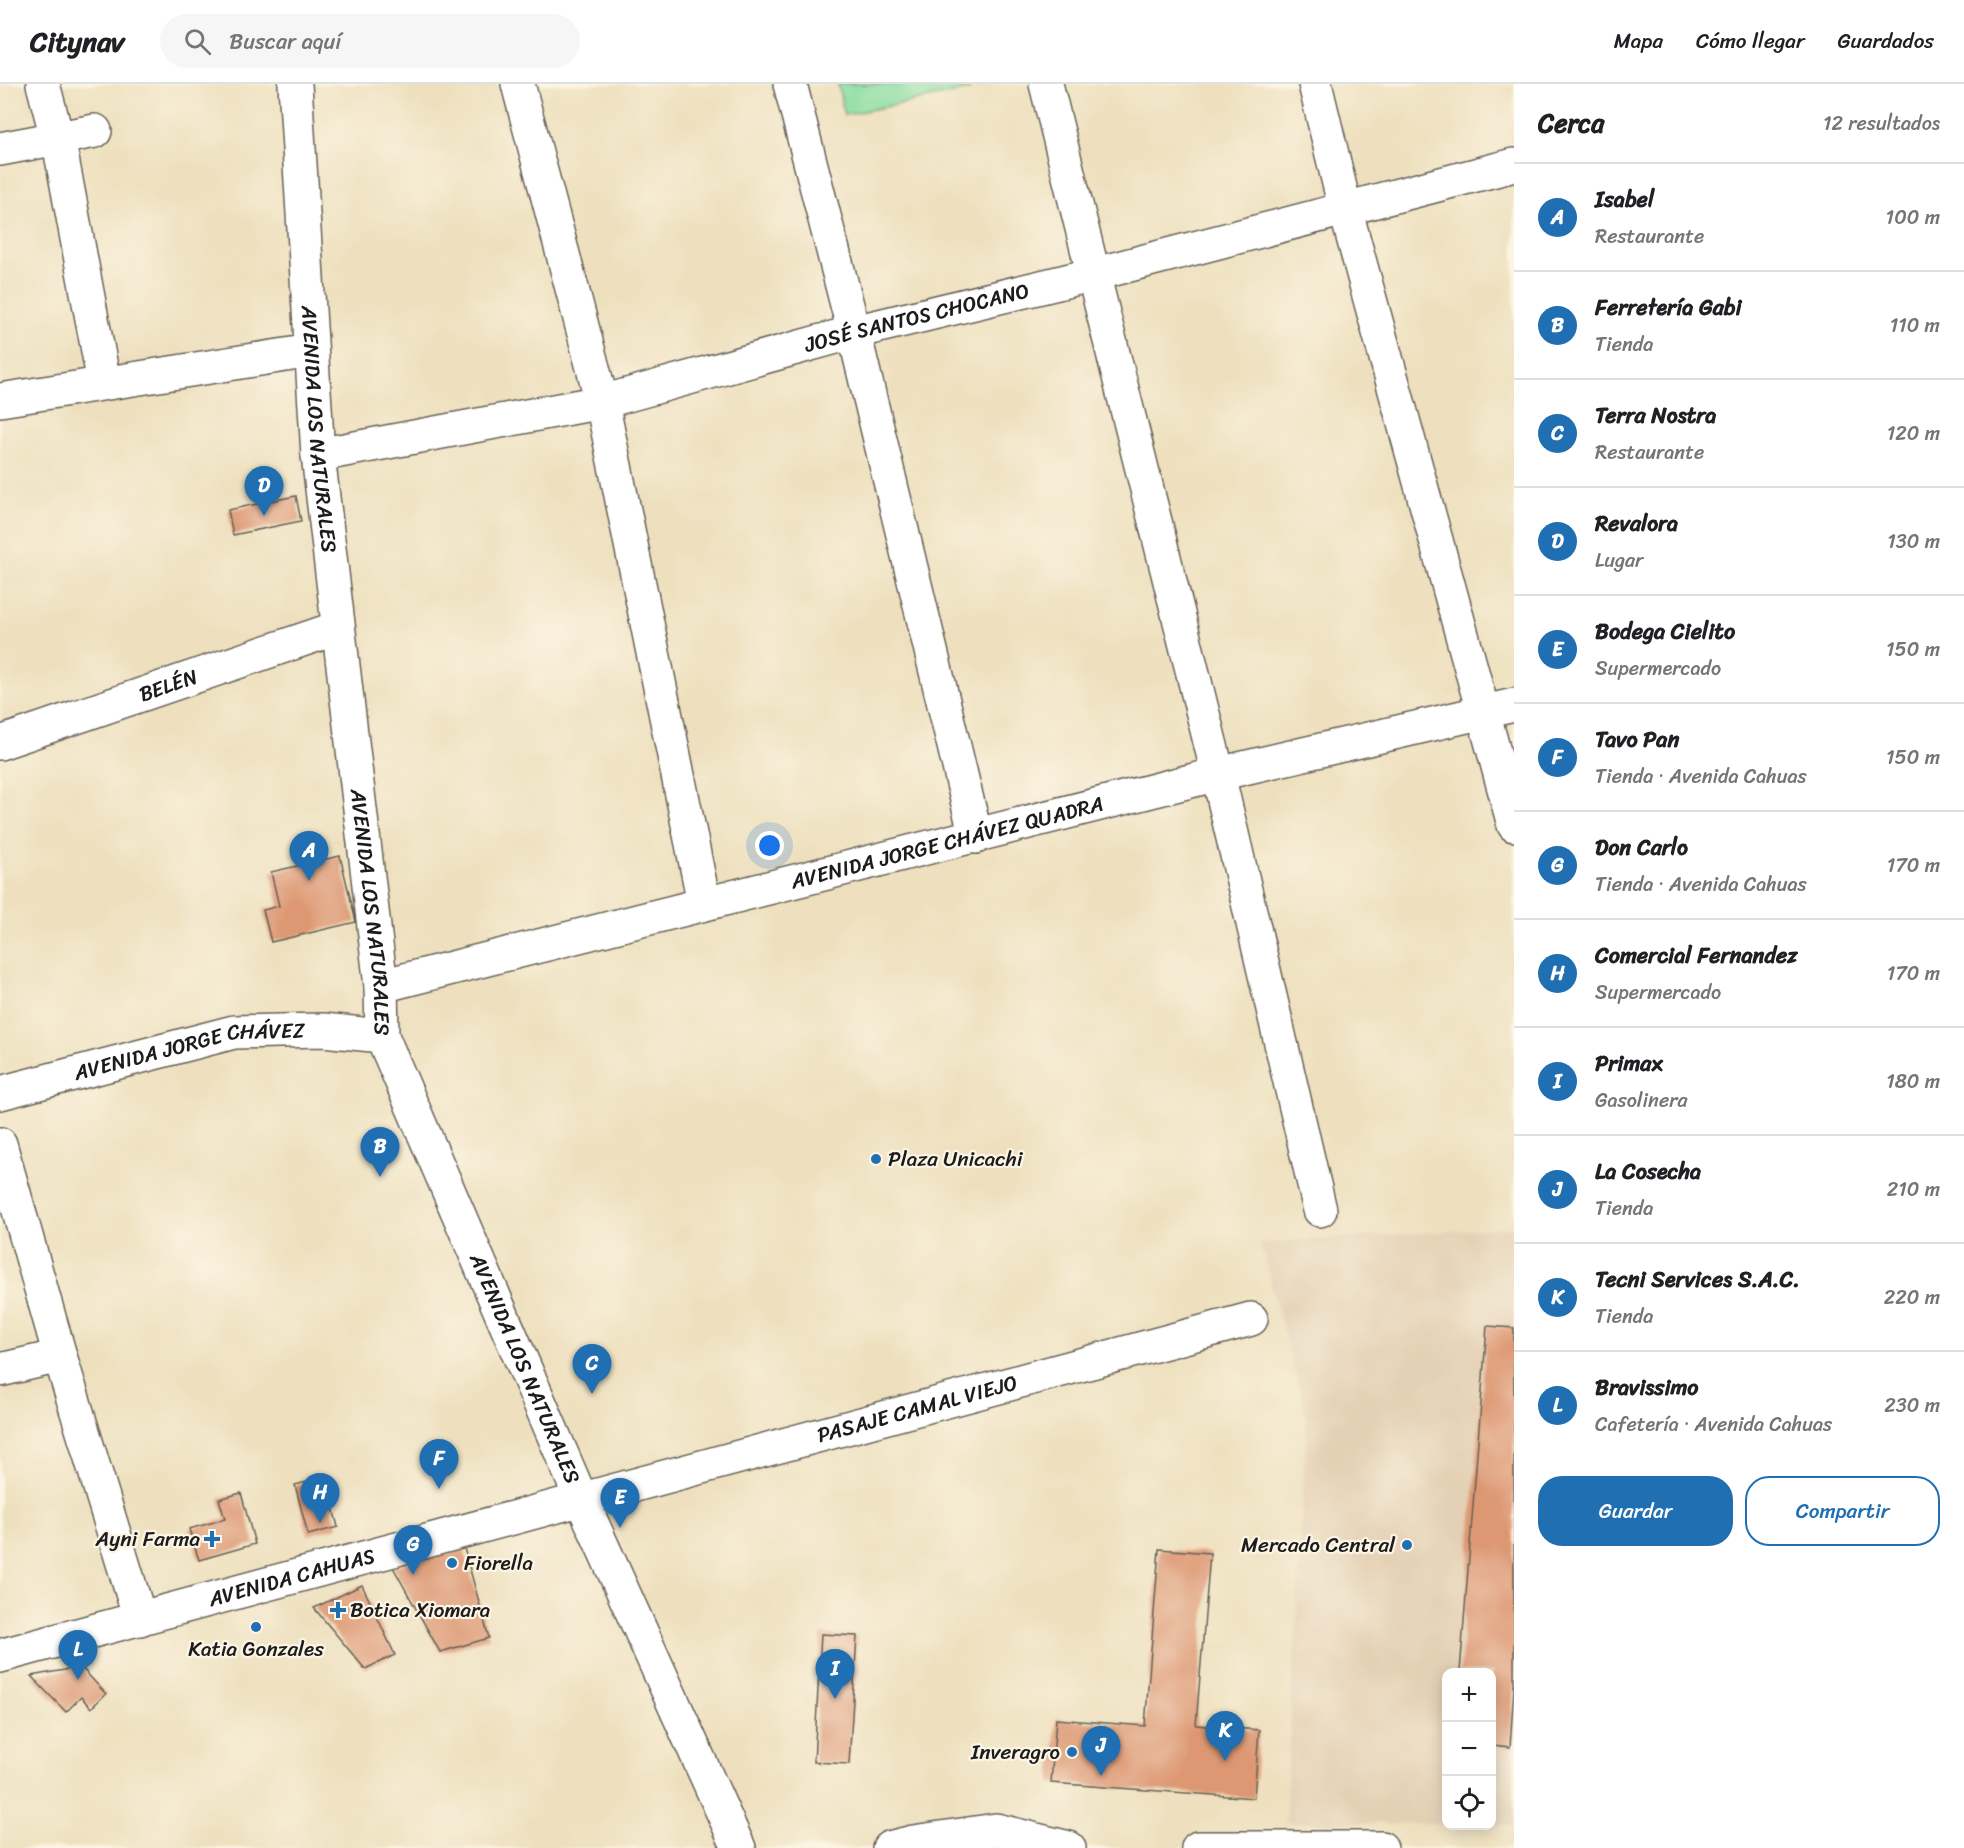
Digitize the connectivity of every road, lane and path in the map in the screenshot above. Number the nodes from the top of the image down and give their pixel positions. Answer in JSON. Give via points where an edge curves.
{"nodes":[{"id":1,"x":43,"y":84,"type":"edge"},
{"id":2,"x":294,"y":84,"type":"edge"},
{"id":3,"x":518,"y":84,"type":"edge"},
{"id":4,"x":790,"y":84,"type":"edge"},
{"id":5,"x":1046,"y":84,"type":"edge"},
{"id":6,"x":1314,"y":84,"type":"edge"},
{"id":7,"x":95,"y":131,"type":"dead end"},
{"id":8,"x":57,"y":137,"type":"junction"},
{"id":9,"x":0,"y":149,"type":"edge"},
{"id":10,"x":1514,"y":165,"type":"edge"},
{"id":11,"x":1345,"y":208,"type":"junction"},
{"id":12,"x":1095,"y":274,"type":"junction"},
{"id":13,"x":854,"y":332,"type":"junction"},
{"id":14,"x":311,"y":351,"type":"junction"},
{"id":15,"x":104,"y":383,"type":"junction"},
{"id":16,"x":0,"y":400,"type":"edge"},
{"id":17,"x":602,"y":402,"type":"junction"},
{"id":18,"x":318,"y":455,"type":"junction"},
{"id":19,"x":338,"y":628,"type":"junction"},
{"id":20,"x":1499,"y":708,"type":"edge"},
{"id":21,"x":0,"y":743,"type":"edge"},
{"id":22,"x":1218,"y":774,"type":"junction"},
{"id":23,"x":1514,"y":825,"type":"edge"},
{"id":24,"x":976,"y":837,"type":"junction"},
{"id":25,"x":704,"y":903,"type":"junction"},
{"id":26,"x":381,"y":986,"type":"junction"},
{"id":27,"x":382,"y":1036,"type":"junction"},
{"id":28,"x":0,"y":1093,"type":"edge"},
{"id":29,"x":0,"y":1144,"type":"edge"},
{"id":30,"x":1320,"y":1210,"type":"dead end"},
{"id":31,"x":1251,"y":1319,"type":"dead end"},
{"id":32,"x":60,"y":1356,"type":"junction"},
{"id":33,"x":0,"y":1370,"type":"edge"},
{"id":34,"x":582,"y":1501,"type":"junction"},
{"id":35,"x":140,"y":1619,"type":"junction"},
{"id":36,"x":0,"y":1656,"type":"edge"},
{"id":37,"x":1251,"y":1847,"type":"edge"},
{"id":38,"x":739,"y":1848,"type":"edge"},
{"id":39,"x":889,"y":1848,"type":"edge"},
{"id":40,"x":1069,"y":1848,"type":"edge"},
{"id":41,"x":1198,"y":1848,"type":"edge"},
{"id":42,"x":1381,"y":1848,"type":"edge"}],
"edges":[{"from":1,"to":8,"type":"main road"},
{"from":2,"to":14,"type":"main road","name":"AVENIDA LOS NATURALES"},
{"from":3,"to":17,"type":"main road"},
{"from":4,"to":13,"type":"main road"},
{"from":5,"to":12,"type":"main road"},
{"from":6,"to":11,"type":"main road"},
{"from":7,"to":8,"type":"main road"},
{"from":8,"to":9,"type":"main road"},
{"from":8,"to":15,"type":"main road"},
{"from":10,"to":11,"type":"main road","name":"JOSÉ SANTOS CHOCANO"},
{"from":11,"to":12,"type":"main road","name":"JOSÉ SANTOS CHOCANO"},
{"from":11,"to":20,"type":"main road"},
{"from":12,"to":13,"type":"main road","name":"JOSÉ SANTOS CHOCANO"},
{"from":12,"to":22,"type":"main road"},
{"from":13,"to":17,"type":"main road","name":"JOSÉ SANTOS CHOCANO"},
{"from":13,"to":24,"type":"main road"},
{"from":14,"to":15,"type":"main road"},
{"from":14,"to":18,"type":"main road","name":"AVENIDA LOS NATURALES"},
{"from":15,"to":16,"type":"main road"},
{"from":17,"to":18,"type":"main road","name":"JOSÉ SANTOS CHOCANO"},
{"from":17,"to":25,"type":"main road"},
{"from":18,"to":19,"type":"main road","name":"AVENIDA LOS NATURALES"},
{"from":19,"to":21,"type":"main road","name":"BELÉN"},
{"from":19,"to":26,"type":"main road","name":"AVENIDA LOS NATURALES"},
{"from":20,"to":22,"type":"main road","name":"AVENIDA JORGE CHÁVEZ QUADRA"},
{"from":20,"to":23,"type":"main road"},
{"from":22,"to":24,"type":"main road","name":"AVENIDA JORGE CHÁVEZ QUADRA"},
{"from":22,"to":30,"type":"main road"},
{"from":24,"to":25,"type":"main road","name":"AVENIDA JORGE CHÁVEZ QUADRA"},
{"from":25,"to":26,"type":"main road","name":"AVENIDA JORGE CHÁVEZ QUADRA"},
{"from":26,"to":27,"type":"main road","name":"AVENIDA LOS NATURALES"},
{"from":27,"to":28,"type":"main road","name":"AVENIDA JORGE CHÁVEZ","via":[[324,1030],[234,1032]]},
{"from":27,"to":34,"type":"main road","name":"AVENIDA LOS NATURALES"},
{"from":29,"to":32,"type":"main road"},
{"from":31,"to":34,"type":"main road","name":"PASAJE CAMAL VIEJO"},
{"from":32,"to":33,"type":"main road"},
{"from":32,"to":35,"type":"main road"},
{"from":34,"to":35,"type":"main road","name":"AVENIDA CAHUAS"},
{"from":34,"to":38,"type":"main road","name":"AVENIDA LOS NATURALES"},
{"from":35,"to":36,"type":"main road","name":"AVENIDA CAHUAS"},
{"from":37,"to":41,"type":"main road"},
{"from":37,"to":42,"type":"main road"},
{"from":39,"to":40,"type":"main road","via":[[996,1830]]}]}
